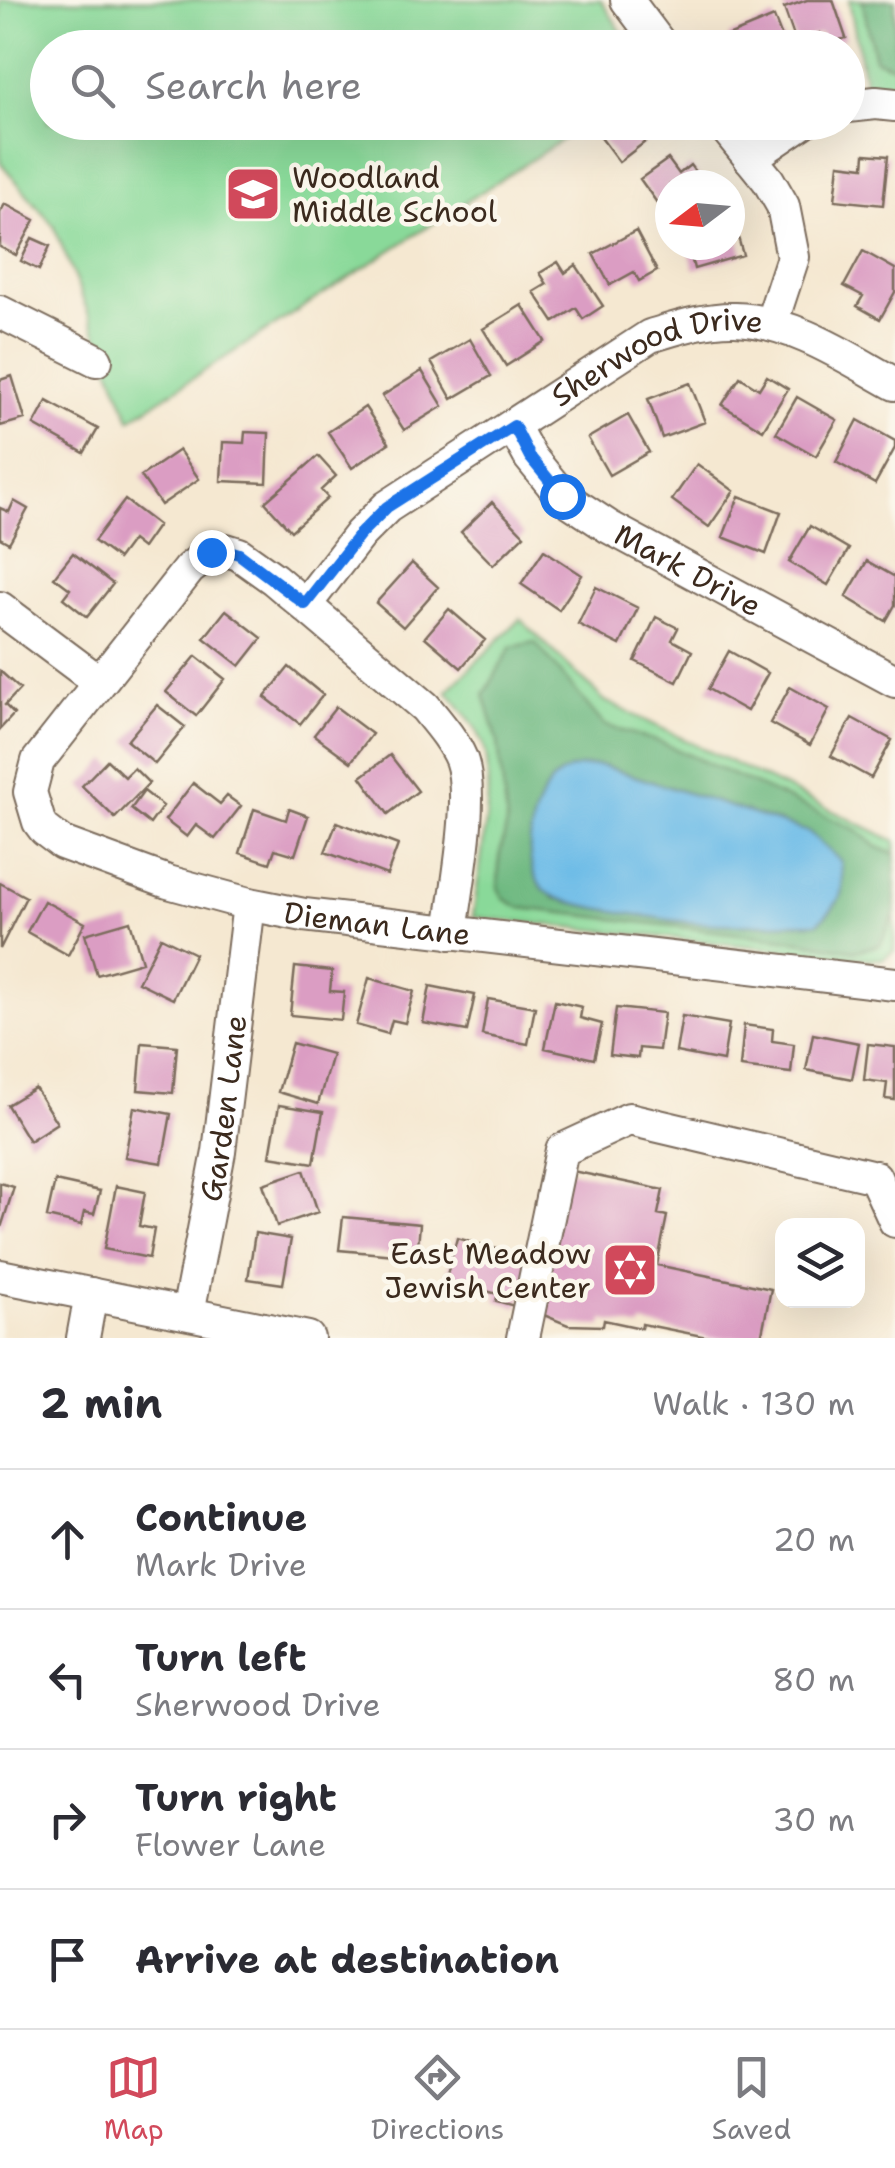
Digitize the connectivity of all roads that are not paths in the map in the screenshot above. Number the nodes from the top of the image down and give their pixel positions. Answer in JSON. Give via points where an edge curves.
{"nodes":[{"id":1,"x":627,"y":0,"type":"edge"},
{"id":2,"x":650,"y":30,"type":"edge"},
{"id":3,"x":865,"y":104,"type":"edge"},
{"id":4,"x":895,"y":105,"type":"edge"},
{"id":5,"x":736,"y":140,"type":"edge"},
{"id":6,"x":776,"y":140,"type":"edge"},
{"id":7,"x":750,"y":158,"type":"junction"},
{"id":8,"x":0,"y":312,"type":"edge"},
{"id":9,"x":771,"y":324,"type":"junction"},
{"id":10,"x":96,"y":360,"type":"dead end"},
{"id":11,"x":895,"y":384,"type":"edge"},
{"id":12,"x":514,"y":426,"type":"junction"},
{"id":13,"x":305,"y":604,"type":"junction"},
{"id":14,"x":0,"y":608,"type":"edge"},
{"id":15,"x":895,"y":681,"type":"edge"},
{"id":16,"x":98,"y":682,"type":"junction"},
{"id":17,"x":249,"y":904,"type":"junction"},
{"id":18,"x":451,"y":933,"type":"junction"},
{"id":19,"x":895,"y":984,"type":"edge"},
{"id":20,"x":895,"y":1220,"type":"edge"},
{"id":21,"x":0,"y":1276,"type":"edge"},
{"id":22,"x":92,"y":1294,"type":"junction"},
{"id":23,"x":188,"y":1313,"type":"junction"},
{"id":24,"x":83,"y":1338,"type":"edge"},
{"id":25,"x":308,"y":1338,"type":"edge"},
{"id":26,"x":523,"y":1338,"type":"edge"}],
"edges":[{"from":1,"to":2,"type":"street"},
{"from":3,"to":4,"type":"street"},
{"from":5,"to":7,"type":"street"},
{"from":6,"to":7,"type":"street"},
{"from":7,"to":9,"type":"street","via":[[783,206],[793,257]]},
{"from":8,"to":10,"type":"street"},
{"from":9,"to":11,"type":"street","name":"Sherwood Drive"},
{"from":9,"to":12,"type":"street","name":"Sherwood Drive","via":[[731,318],[650,336]]},
{"from":12,"to":13,"type":"street","name":"Sherwood Drive","via":[[387,507]]},
{"from":12,"to":15,"type":"street","name":"Mark Drive","via":[[562,496]]},
{"from":13,"to":16,"type":"street","name":"Dieman Lane","via":[[239,554],[211,552],[189,569]]},
{"from":13,"to":18,"type":"street","via":[[425,707],[460,758],[466,813]]},
{"from":14,"to":16,"type":"street"},
{"from":16,"to":17,"type":"street","name":"Dieman Lane","via":[[38,762],[30,792],[44,830],[62,843],[168,882]]},
{"from":17,"to":18,"type":"street","name":"Dieman Lane"},
{"from":17,"to":23,"type":"street","name":"Garden Lane","via":[[218,1152]]},
{"from":18,"to":19,"type":"street","name":"Dieman Lane"},
{"from":20,"to":26,"type":"street","via":[[874,1177],[629,1119],[562,1150]]},
{"from":21,"to":22,"type":"street"},
{"from":22,"to":23,"type":"street"},
{"from":22,"to":24,"type":"street"},
{"from":23,"to":25,"type":"street"}]}
